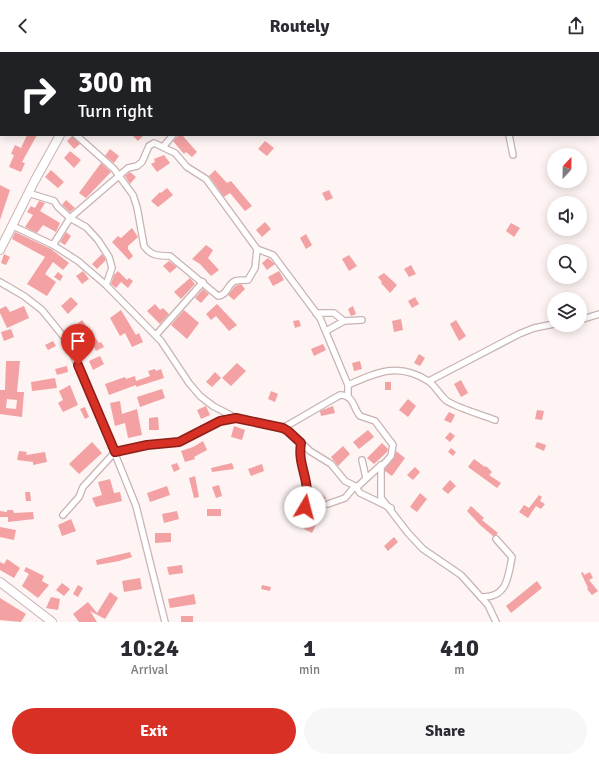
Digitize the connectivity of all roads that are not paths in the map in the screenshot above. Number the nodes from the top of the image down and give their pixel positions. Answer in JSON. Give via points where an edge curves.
{"nodes":[{"id":1,"x":59,"y":136,"type":"edge"},
{"id":2,"x":77,"y":136,"type":"edge"},
{"id":3,"x":172,"y":136,"type":"edge"},
{"id":4,"x":509,"y":136,"type":"edge"},
{"id":5,"x":163,"y":148,"type":"junction"},
{"id":6,"x":513,"y":155,"type":"dead end"},
{"id":7,"x":119,"y":176,"type":"junction"},
{"id":8,"x":28,"y":193,"type":"junction"},
{"id":9,"x":70,"y":218,"type":"junction"},
{"id":10,"x":13,"y":226,"type":"junction"},
{"id":11,"x":53,"y":245,"type":"junction"},
{"id":12,"x":257,"y":249,"type":"junction"},
{"id":13,"x":0,"y":250,"type":"edge"},
{"id":14,"x":0,"y":282,"type":"edge"},
{"id":15,"x":203,"y":282,"type":"junction"},
{"id":16,"x":106,"y":285,"type":"junction"},
{"id":17,"x":316,"y":313,"type":"junction"},
{"id":18,"x":599,"y":314,"type":"edge"},
{"id":19,"x":587,"y":318,"type":"edge"},
{"id":20,"x":362,"y":320,"type":"dead end"},
{"id":21,"x":344,"y":321,"type":"junction"},
{"id":22,"x":547,"y":325,"type":"edge"},
{"id":23,"x":326,"y":331,"type":"junction"},
{"id":24,"x":156,"y":335,"type":"junction"},
{"id":25,"x":429,"y":381,"type":"junction"},
{"id":26,"x":348,"y":385,"type":"junction"},
{"id":27,"x":348,"y":397,"type":"junction"},
{"id":28,"x":223,"y":411,"type":"junction"},
{"id":29,"x":236,"y":418,"type":"junction"},
{"id":30,"x":495,"y":420,"type":"dead end"},
{"id":31,"x":220,"y":421,"type":"junction"},
{"id":32,"x":283,"y":428,"type":"junction"},
{"id":33,"x":301,"y":443,"type":"junction"},
{"id":34,"x":115,"y":452,"type":"junction"},
{"id":35,"x":362,"y":460,"type":"dead end"},
{"id":36,"x":380,"y":465,"type":"junction"},
{"id":37,"x":366,"y":478,"type":"junction"},
{"id":38,"x":356,"y":487,"type":"junction"},
{"id":39,"x":328,"y":504,"type":"dead end"},
{"id":40,"x":305,"y":507,"type":"dead end"},
{"id":41,"x":390,"y":508,"type":"junction"},
{"id":42,"x":63,"y":515,"type":"dead end"},
{"id":43,"x":496,"y":539,"type":"dead end"},
{"id":44,"x":0,"y":582,"type":"edge"},
{"id":45,"x":481,"y":597,"type":"junction"},
{"id":46,"x":52,"y":622,"type":"edge"},
{"id":47,"x":165,"y":622,"type":"edge"},
{"id":48,"x":496,"y":622,"type":"edge"}],
"edges":[{"from":1,"to":8,"type":"street"},
{"from":2,"to":7,"type":"street"},
{"from":3,"to":5,"type":"street"},
{"from":4,"to":6,"type":"street"},
{"from":5,"to":7,"type":"street","via":[[152,143],[148,146],[142,162],[128,168]]},
{"from":5,"to":12,"type":"street","via":[[174,153],[187,167],[206,179]]},
{"from":7,"to":9,"type":"street"},
{"from":7,"to":15,"type":"street","via":[[135,199],[144,246],[159,256],[170,256]]},
{"from":8,"to":9,"type":"street","via":[[54,201]]},
{"from":8,"to":10,"type":"street"},
{"from":9,"to":11,"type":"street"},
{"from":9,"to":16,"type":"street","via":[[86,227],[109,257],[112,268]]},
{"from":10,"to":11,"type":"street"},
{"from":10,"to":13,"type":"street"},
{"from":11,"to":16,"type":"street","via":[[78,261]]},
{"from":12,"to":15,"type":"street","via":[[255,268],[248,280],[235,281],[222,296],[218,296]]},
{"from":12,"to":17,"type":"street","via":[[273,255]]},
{"from":14,"to":34,"type":"street","via":[[42,310],[67,341]]},
{"from":15,"to":24,"type":"street"},
{"from":16,"to":24,"type":"street"},
{"from":17,"to":21,"type":"street","via":[[334,313]]},
{"from":17,"to":23,"type":"street"},
{"from":18,"to":19,"type":"street"},
{"from":20,"to":21,"type":"street"},
{"from":21,"to":23,"type":"street"},
{"from":22,"to":25,"type":"street","via":[[519,334]]},
{"from":23,"to":26,"type":"street"},
{"from":24,"to":28,"type":"street","via":[[200,396]]},
{"from":25,"to":26,"type":"street","via":[[407,370],[397,369],[374,373]]},
{"from":25,"to":30,"type":"street","via":[[447,401]]},
{"from":26,"to":27,"type":"street"},
{"from":27,"to":32,"type":"street","via":[[340,395]]},
{"from":27,"to":36,"type":"street","via":[[358,415],[375,421],[392,442],[391,456]]},
{"from":28,"to":29,"type":"street"},
{"from":28,"to":31,"type":"street"},
{"from":29,"to":31,"type":"street"},
{"from":29,"to":32,"type":"street"},
{"from":31,"to":34,"type":"street","via":[[179,442]]},
{"from":32,"to":33,"type":"street"},
{"from":33,"to":38,"type":"street","via":[[325,459],[345,481]]},
{"from":33,"to":40,"type":"street","via":[[300,451],[308,494]]},
{"from":34,"to":42,"type":"street","via":[[83,487],[79,497]]},
{"from":34,"to":47,"type":"street","via":[[136,506]]},
{"from":35,"to":37,"type":"street"},
{"from":36,"to":37,"type":"street"},
{"from":36,"to":41,"type":"street","via":[[381,498]]},
{"from":37,"to":38,"type":"street"},
{"from":38,"to":39,"type":"street","via":[[345,498]]},
{"from":38,"to":41,"type":"street","via":[[360,493]]},
{"from":41,"to":45,"type":"street","via":[[423,549],[461,575]]},
{"from":43,"to":45,"type":"street","via":[[512,557],[506,583],[498,594]]},
{"from":44,"to":46,"type":"street"},
{"from":45,"to":48,"type":"street"}]}
